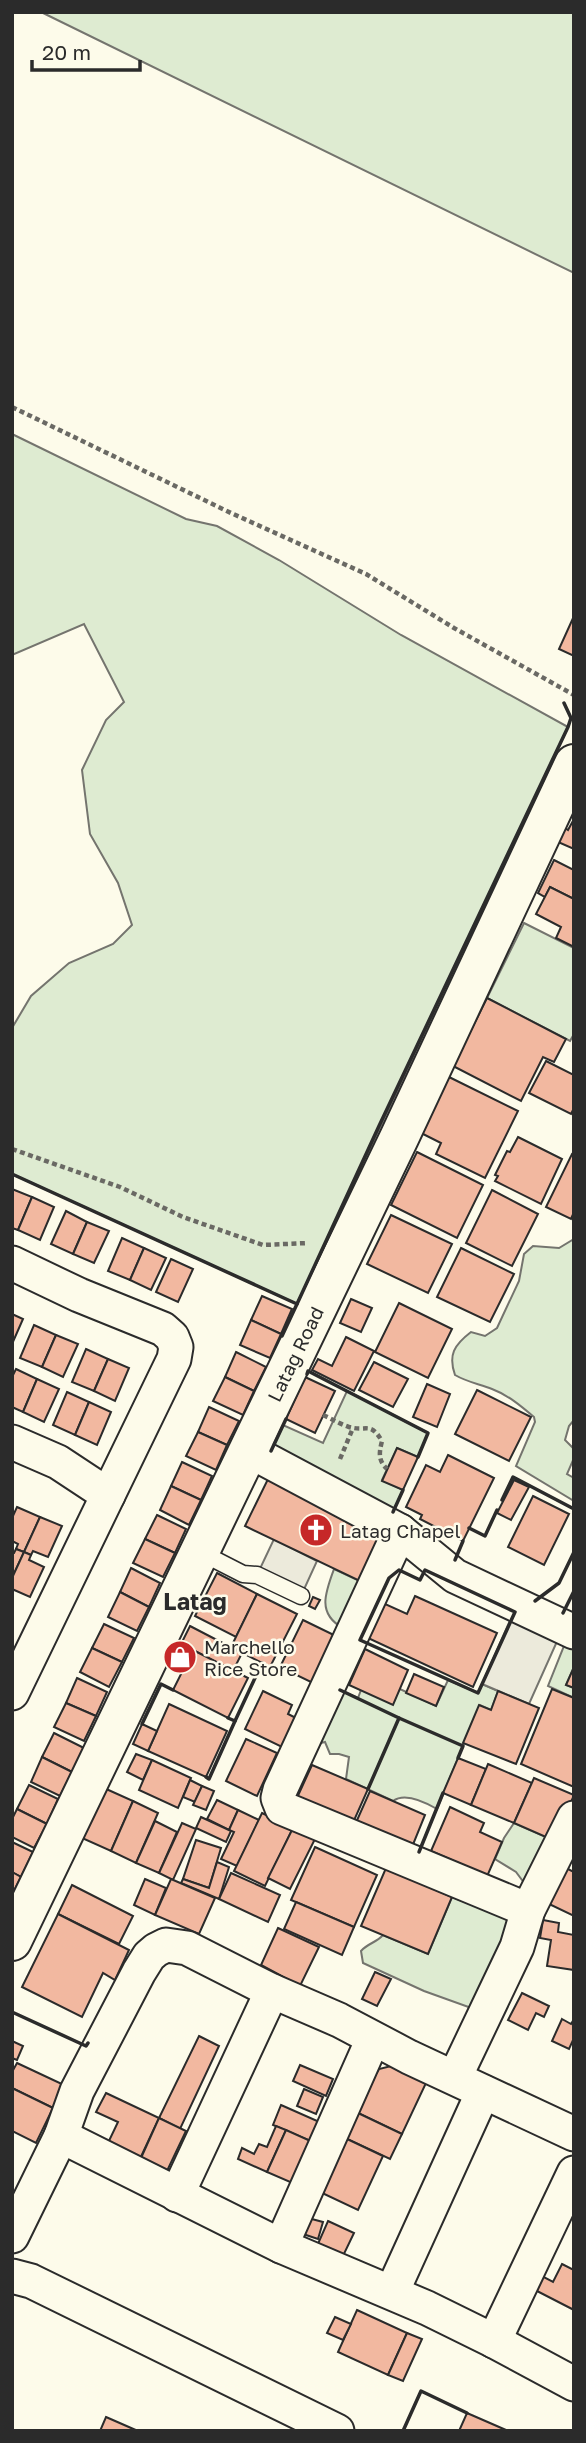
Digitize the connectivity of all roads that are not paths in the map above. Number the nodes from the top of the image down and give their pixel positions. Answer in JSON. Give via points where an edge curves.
{"nodes":[{"id":1,"x":574,"y":764,"type":"edge"},
{"id":2,"x":12,"y":1263,"type":"edge"},
{"id":3,"x":12,"y":1442,"type":"edge"},
{"id":4,"x":248,"y":1450,"type":"junction"},
{"id":5,"x":108,"y":1495,"type":"junction"},
{"id":6,"x":400,"y":1531,"type":"junction"},
{"id":7,"x":200,"y":1552,"type":"junction"},
{"id":8,"x":301,"y":1596,"type":"dead end"},
{"id":9,"x":574,"y":1632,"type":"edge"},
{"id":10,"x":25,"y":1633,"type":"edge"},
{"id":11,"x":12,"y":1693,"type":"edge"},
{"id":12,"x":574,"y":1818,"type":"edge"},
{"id":13,"x":528,"y":1910,"type":"junction"},
{"id":14,"x":12,"y":1941,"type":"edge"},
{"id":15,"x":272,"y":1991,"type":"junction"},
{"id":16,"x":373,"y":2039,"type":"junction"},
{"id":17,"x":469,"y":2084,"type":"junction"},
{"id":18,"x":574,"y":2134,"type":"edge"},
{"id":19,"x":61,"y":2136,"type":"junction"},
{"id":20,"x":574,"y":2173,"type":"edge"},
{"id":21,"x":177,"y":2196,"type":"junction"},
{"id":22,"x":12,"y":2236,"type":"edge"},
{"id":23,"x":281,"y":2246,"type":"junction"},
{"id":24,"x":18,"y":2274,"type":"edge"},
{"id":25,"x":393,"y":2292,"type":"junction"},
{"id":26,"x":494,"y":2341,"type":"junction"},
{"id":27,"x":574,"y":2384,"type":"edge"},
{"id":28,"x":337,"y":2431,"type":"edge"}],
"edges":[{"from":1,"to":4,"type":"street","name":"Latag Road"},
{"from":2,"to":5,"type":"street","via":[[172,1337],[174,1359]]},
{"from":3,"to":5,"type":"street","via":[[58,1462]]},
{"from":4,"to":6,"type":"street"},
{"from":4,"to":7,"type":"street","name":"Latag Road"},
{"from":5,"to":10,"type":"street"},
{"from":6,"to":9,"type":"street","via":[[455,1576]]},
{"from":6,"to":13,"type":"street","via":[[278,1798],[282,1808]]},
{"from":7,"to":8,"type":"lane"},
{"from":7,"to":14,"type":"street","name":"Latag Road"},
{"from":10,"to":11,"type":"street"},
{"from":12,"to":13,"type":"street"},
{"from":13,"to":17,"type":"street"},
{"from":15,"to":16,"type":"street"},
{"from":15,"to":19,"type":"street","via":[[187,1948],[166,1945],[156,1950],[139,1972],[77,2091]]},
{"from":15,"to":21,"type":"street"},
{"from":16,"to":17,"type":"street"},
{"from":16,"to":23,"type":"street"},
{"from":17,"to":18,"type":"street"},
{"from":17,"to":25,"type":"street"},
{"from":19,"to":21,"type":"street"},
{"from":19,"to":22,"type":"street"},
{"from":20,"to":26,"type":"street"},
{"from":21,"to":23,"type":"street"},
{"from":23,"to":25,"type":"street"},
{"from":24,"to":28,"type":"street"},
{"from":25,"to":26,"type":"street"},
{"from":26,"to":27,"type":"street"}]}
